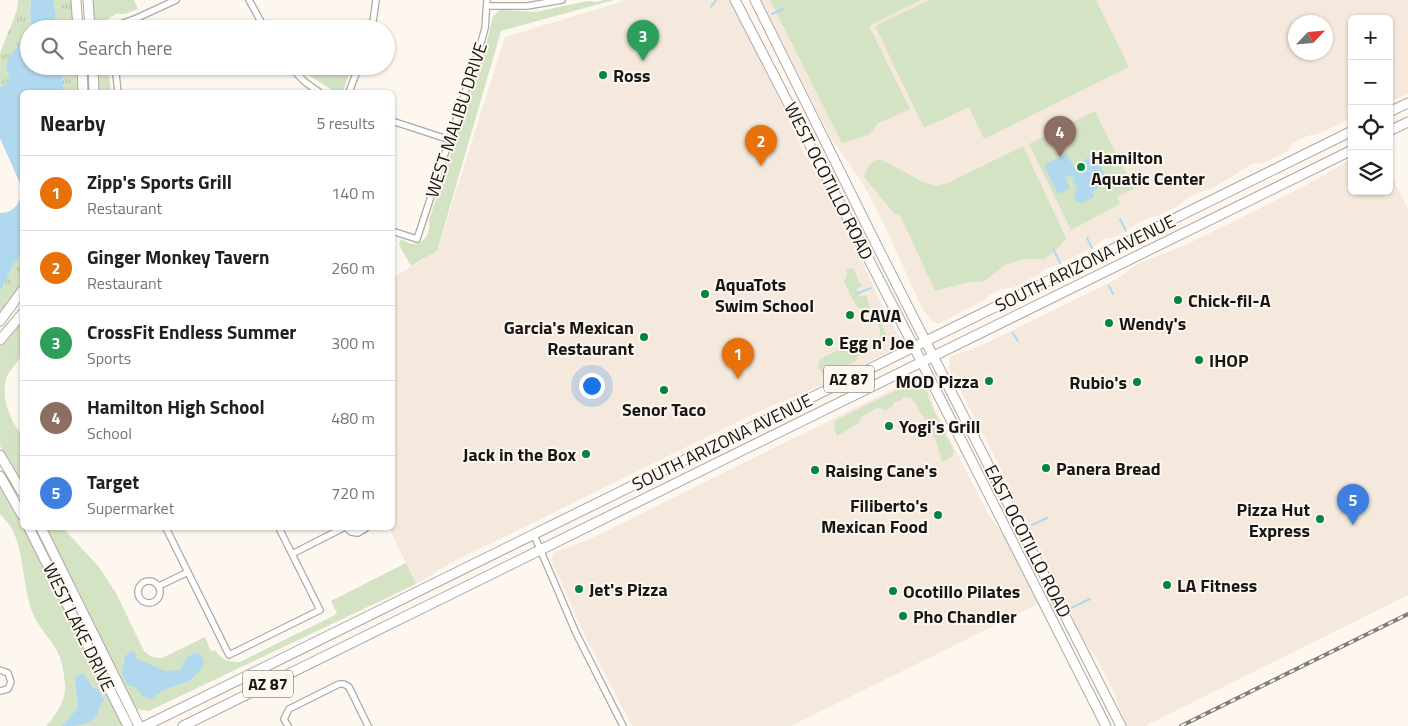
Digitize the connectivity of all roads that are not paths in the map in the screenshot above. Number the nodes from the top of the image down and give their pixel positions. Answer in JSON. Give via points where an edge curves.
{"nodes":[{"id":1,"x":76,"y":0,"type":"edge"},
{"id":2,"x":88,"y":0,"type":"edge"},
{"id":3,"x":176,"y":0,"type":"edge"},
{"id":4,"x":249,"y":0,"type":"edge"},
{"id":5,"x":376,"y":0,"type":"edge"},
{"id":6,"x":562,"y":0,"type":"edge"},
{"id":7,"x":735,"y":0,"type":"edge"},
{"id":8,"x":755,"y":0,"type":"edge"},
{"id":9,"x":487,"y":3,"type":"edge"},
{"id":10,"x":77,"y":20,"type":"edge"},
{"id":11,"x":89,"y":20,"type":"edge"},
{"id":12,"x":132,"y":20,"type":"edge"},
{"id":13,"x":261,"y":20,"type":"edge"},
{"id":14,"x":373,"y":20,"type":"edge"},
{"id":15,"x":82,"y":75,"type":"edge"},
{"id":16,"x":93,"y":75,"type":"edge"},
{"id":17,"x":116,"y":75,"type":"edge"},
{"id":18,"x":298,"y":75,"type":"edge"},
{"id":19,"x":356,"y":75,"type":"edge"},
{"id":20,"x":83,"y":90,"type":"edge"},
{"id":21,"x":94,"y":90,"type":"edge"},
{"id":22,"x":118,"y":90,"type":"edge"},
{"id":23,"x":316,"y":90,"type":"edge"},
{"id":24,"x":350,"y":90,"type":"edge"},
{"id":25,"x":1408,"y":103,"type":"edge"},
{"id":26,"x":1393,"y":110,"type":"edge"},
{"id":27,"x":395,"y":122,"type":"edge"},
{"id":28,"x":1408,"y":122,"type":"edge"},
{"id":29,"x":1393,"y":129,"type":"edge"},
{"id":30,"x":1348,"y":133,"type":"edge"},
{"id":31,"x":450,"y":140,"type":"junction"},
{"id":32,"x":1348,"y":152,"type":"edge"},
{"id":33,"x":395,"y":232,"type":"edge"},
{"id":34,"x":20,"y":294,"type":"edge"},
{"id":35,"x":20,"y":316,"type":"edge"},
{"id":36,"x":0,"y":321,"type":"edge"},
{"id":37,"x":0,"y":340,"type":"edge"},
{"id":38,"x":925,"y":341,"type":"junction"},
{"id":39,"x":914,"y":347,"type":"junction"},
{"id":40,"x":934,"y":357,"type":"junction"},
{"id":41,"x":922,"y":363,"type":"junction"},
{"id":42,"x":0,"y":456,"type":"edge"},
{"id":43,"x":0,"y":476,"type":"edge"},
{"id":44,"x":20,"y":489,"type":"edge"},
{"id":45,"x":20,"y":511,"type":"edge"},
{"id":46,"x":1014,"y":514,"type":"junction"},
{"id":47,"x":1002,"y":520,"type":"junction"},
{"id":48,"x":30,"y":530,"type":"edge"},
{"id":49,"x":42,"y":530,"type":"edge"},
{"id":50,"x":167,"y":530,"type":"edge"},
{"id":51,"x":281,"y":530,"type":"edge"},
{"id":52,"x":341,"y":530,"type":"edge"},
{"id":53,"x":348,"y":530,"type":"edge"},
{"id":54,"x":363,"y":530,"type":"edge"},
{"id":55,"x":534,"y":535,"type":"junction"},
{"id":56,"x":540,"y":551,"type":"junction"},
{"id":57,"x":292,"y":554,"type":"junction"},
{"id":58,"x":188,"y":572,"type":"junction"},
{"id":59,"x":159,"y":586,"type":"junction"},
{"id":60,"x":0,"y":670,"type":"edge"},
{"id":61,"x":0,"y":691,"type":"edge"},
{"id":62,"x":128,"y":726,"type":"edge"},
{"id":63,"x":138,"y":726,"type":"edge"},
{"id":64,"x":145,"y":726,"type":"edge"},
{"id":65,"x":183,"y":726,"type":"edge"},
{"id":66,"x":288,"y":726,"type":"edge"},
{"id":67,"x":368,"y":726,"type":"edge"},
{"id":68,"x":623,"y":726,"type":"edge"},
{"id":69,"x":1106,"y":726,"type":"edge"},
{"id":70,"x":1121,"y":726,"type":"edge"}],
"edges":[{"from":1,"to":10,"type":"main road"},
{"from":2,"to":11,"type":"main road"},
{"from":3,"to":12,"type":"street"},
{"from":4,"to":13,"type":"street"},
{"from":5,"to":14,"type":"street"},
{"from":6,"to":9,"type":"street","via":[[526,6]]},
{"from":7,"to":39,"type":"main road","name":"WEST OCOTILLO ROAD"},
{"from":8,"to":38,"type":"main road","name":"WEST OCOTILLO ROAD"},
{"from":9,"to":31,"type":"street","name":"WEST MALIBU DRIVE","via":[[485,28]]},
{"from":15,"to":20,"type":"main road"},
{"from":16,"to":21,"type":"main road"},
{"from":17,"to":22,"type":"street"},
{"from":18,"to":23,"type":"street"},
{"from":19,"to":24,"type":"street"},
{"from":25,"to":26,"type":"main road"},
{"from":27,"to":31,"type":"street"},
{"from":28,"to":29,"type":"main road"},
{"from":30,"to":38,"type":"main road","name":"SOUTH ARIZONA AVENUE","number":"AZ 87"},
{"from":31,"to":33,"type":"street","name":"WEST MALIBU DRIVE","via":[[417,240]]},
{"from":32,"to":40,"type":"main road","name":"SOUTH ARIZONA AVENUE","number":"AZ 87"},
{"from":34,"to":36,"type":"main road"},
{"from":35,"to":37,"type":"main road"},
{"from":38,"to":39,"type":"main road","name":"SOUTH ARIZONA AVENUE","number":"AZ 87"},
{"from":38,"to":40,"type":"main road","name":"WEST OCOTILLO ROAD"},
{"from":39,"to":41,"type":"main road","name":"WEST OCOTILLO ROAD"},
{"from":39,"to":55,"type":"main road","name":"SOUTH ARIZONA AVENUE","number":"AZ 87"},
{"from":40,"to":41,"type":"main road","name":"SOUTH ARIZONA AVENUE","number":"AZ 87"},
{"from":40,"to":46,"type":"main road","name":"EAST OCOTILLO ROAD"},
{"from":41,"to":47,"type":"main road","name":"EAST OCOTILLO ROAD"},
{"from":41,"to":56,"type":"main road","name":"SOUTH ARIZONA AVENUE","number":"AZ 87"},
{"from":42,"to":44,"type":"main road"},
{"from":43,"to":45,"type":"main road"},
{"from":46,"to":47,"type":"main road"},
{"from":46,"to":70,"type":"main road","name":"EAST OCOTILLO ROAD"},
{"from":47,"to":69,"type":"main road","name":"EAST OCOTILLO ROAD"},
{"from":48,"to":62,"type":"main road","name":"WEST LAKE DRIVE"},
{"from":49,"to":63,"type":"main road","name":"WEST LAKE DRIVE"},
{"from":50,"to":58,"type":"street"},
{"from":51,"to":57,"type":"street"},
{"from":52,"to":57,"type":"street"},
{"from":53,"to":54,"type":"street","via":[[358,533]]},
{"from":55,"to":56,"type":"street"},
{"from":55,"to":64,"type":"main road","name":"SOUTH ARIZONA AVENUE","number":"AZ 87"},
{"from":56,"to":65,"type":"main road","name":"SOUTH ARIZONA AVENUE","number":"AZ 87"},
{"from":56,"to":68,"type":"street","via":[[576,633]]},
{"from":57,"to":58,"type":"street","via":[[320,610],[229,655]]},
{"from":58,"to":59,"type":"street"},
{"from":59,"to":59,"type":"street","via":[[154,582],[144,582],[138,590],[140,598],[146,603],[154,602],[159,597]]},
{"from":60,"to":61,"type":"street","via":[[8,673],[11,682],[8,689]]},
{"from":66,"to":67,"type":"street","via":[[284,719],[287,711],[339,684],[349,687]]}]}
